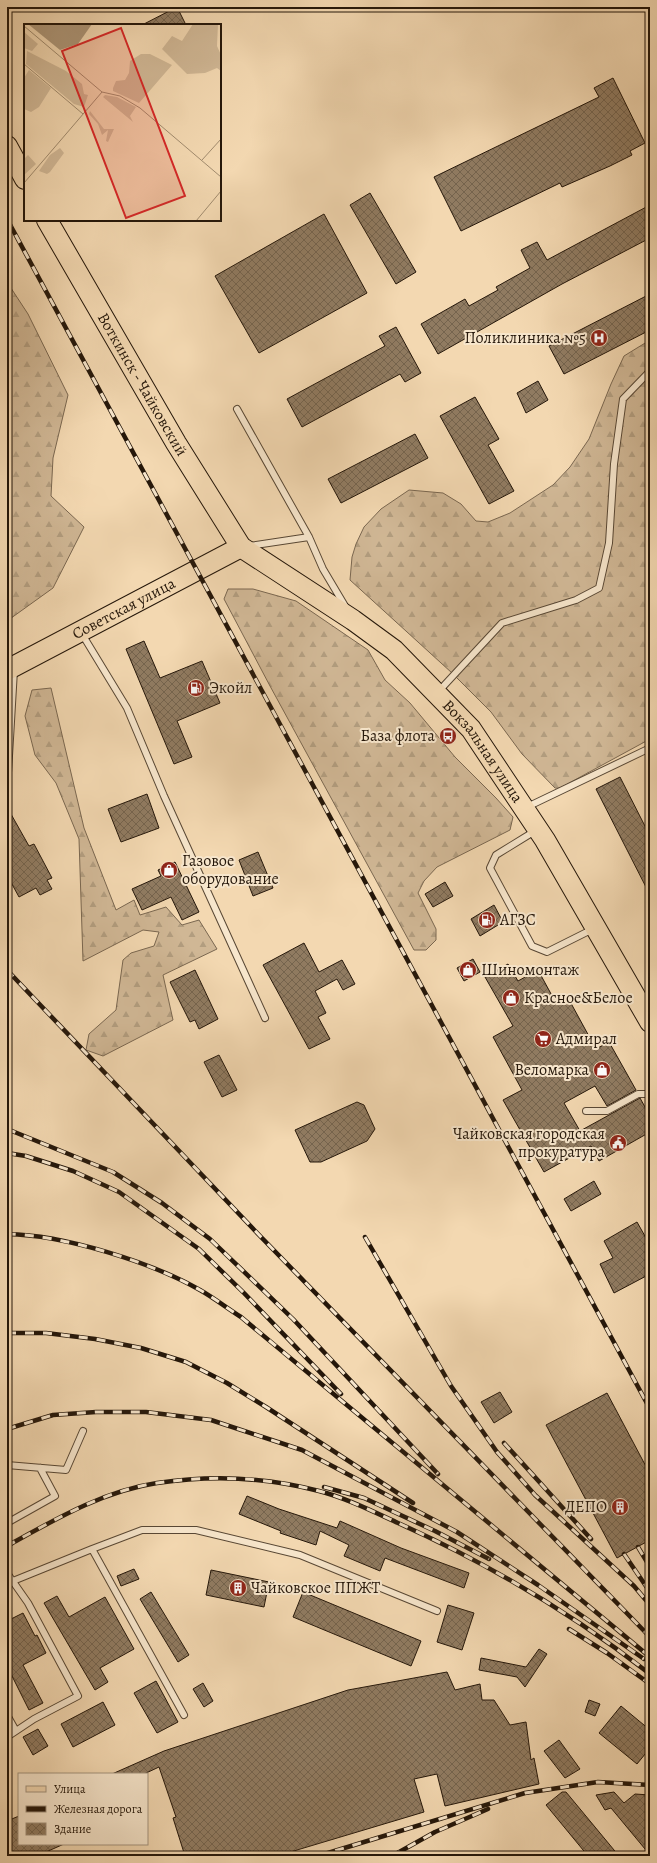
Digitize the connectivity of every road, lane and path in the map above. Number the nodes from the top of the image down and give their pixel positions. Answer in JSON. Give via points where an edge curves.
{"nodes":[{"id":1,"x":7,"y":146,"type":"edge"},
{"id":2,"x":24,"y":177,"type":"edge"},
{"id":3,"x":48,"y":221,"type":"edge"},
{"id":4,"x":650,"y":372,"type":"edge"},
{"id":5,"x":237,"y":409,"type":"dead end"},
{"id":6,"x":309,"y":536,"type":"junction"},
{"id":7,"x":242,"y":547,"type":"junction"},
{"id":8,"x":353,"y":620,"type":"junction"},
{"id":9,"x":80,"y":630,"type":"junction"},
{"id":10,"x":11,"y":668,"type":"edge"},
{"id":11,"x":437,"y":693,"type":"junction"},
{"id":12,"x":650,"y":748,"type":"edge"},
{"id":13,"x":7,"y":790,"type":"edge"},
{"id":14,"x":525,"y":807,"type":"junction"},
{"id":15,"x":539,"y":829,"type":"junction"},
{"id":16,"x":597,"y":928,"type":"junction"},
{"id":17,"x":265,"y":1018,"type":"dead end"},
{"id":18,"x":650,"y":1022,"type":"edge"},
{"id":19,"x":647,"y":1094,"type":"dead end"},
{"id":20,"x":586,"y":1111,"type":"dead end"},
{"id":21,"x":83,"y":1431,"type":"dead end"},
{"id":22,"x":7,"y":1465,"type":"edge"},
{"id":23,"x":40,"y":1468,"type":"junction"},
{"id":24,"x":7,"y":1523,"type":"edge"},
{"id":25,"x":92,"y":1549,"type":"junction"},
{"id":26,"x":7,"y":1573,"type":"edge"},
{"id":27,"x":13,"y":1581,"type":"junction"},
{"id":28,"x":437,"y":1611,"type":"dead end"},
{"id":29,"x":7,"y":1715,"type":"edge"},
{"id":30,"x":184,"y":1715,"type":"dead end"},
{"id":31,"x":16,"y":1731,"type":"junction"},
{"id":32,"x":7,"y":1737,"type":"edge"}],
"edges":[{"from":1,"to":2,"type":"main road"},
{"from":3,"to":7,"type":"main road","name":"Воткинск - Чайковский","via":[[176,443]]},
{"from":4,"to":11,"type":"lane","via":[[623,399],[614,464],[609,544],[598,588],[576,600],[502,623]]},
{"from":5,"to":6,"type":"lane"},
{"from":6,"to":7,"type":"lane"},
{"from":6,"to":8,"type":"lane","via":[[323,569]]},
{"from":7,"to":8,"type":"main road","name":"Вокзальная улица"},
{"from":7,"to":9,"type":"main road","name":"Советская улица"},
{"from":8,"to":11,"type":"main road","name":"Вокзальная улица","via":[[394,650]]},
{"from":9,"to":10,"type":"main road","name":"Советская улица"},
{"from":9,"to":17,"type":"lane","via":[[128,708],[164,796]]},
{"from":10,"to":13,"type":"lane"},
{"from":11,"to":14,"type":"main road","name":"Вокзальная улица","via":[[471,729]]},
{"from":12,"to":14,"type":"lane"},
{"from":14,"to":15,"type":"main road","name":"Вокзальная улица"},
{"from":15,"to":16,"type":"main road","name":"Вокзальная улица"},
{"from":15,"to":16,"type":"lane","via":[[496,855],[490,868],[532,946],[547,952]]},
{"from":16,"to":18,"type":"main road","name":"Вокзальная улица"},
{"from":19,"to":20,"type":"lane","via":[[638,1094],[606,1111]]},
{"from":21,"to":23,"type":"lane","via":[[66,1470]]},
{"from":22,"to":23,"type":"lane"},
{"from":23,"to":24,"type":"lane","via":[[55,1496]]},
{"from":25,"to":27,"type":"lane"},
{"from":25,"to":28,"type":"lane","via":[[142,1530],[196,1530],[300,1555]]},
{"from":25,"to":30,"type":"lane"},
{"from":26,"to":27,"type":"lane"},
{"from":27,"to":31,"type":"lane","via":[[28,1603],[78,1696]]},
{"from":29,"to":31,"type":"lane"},
{"from":31,"to":32,"type":"lane"}]}
